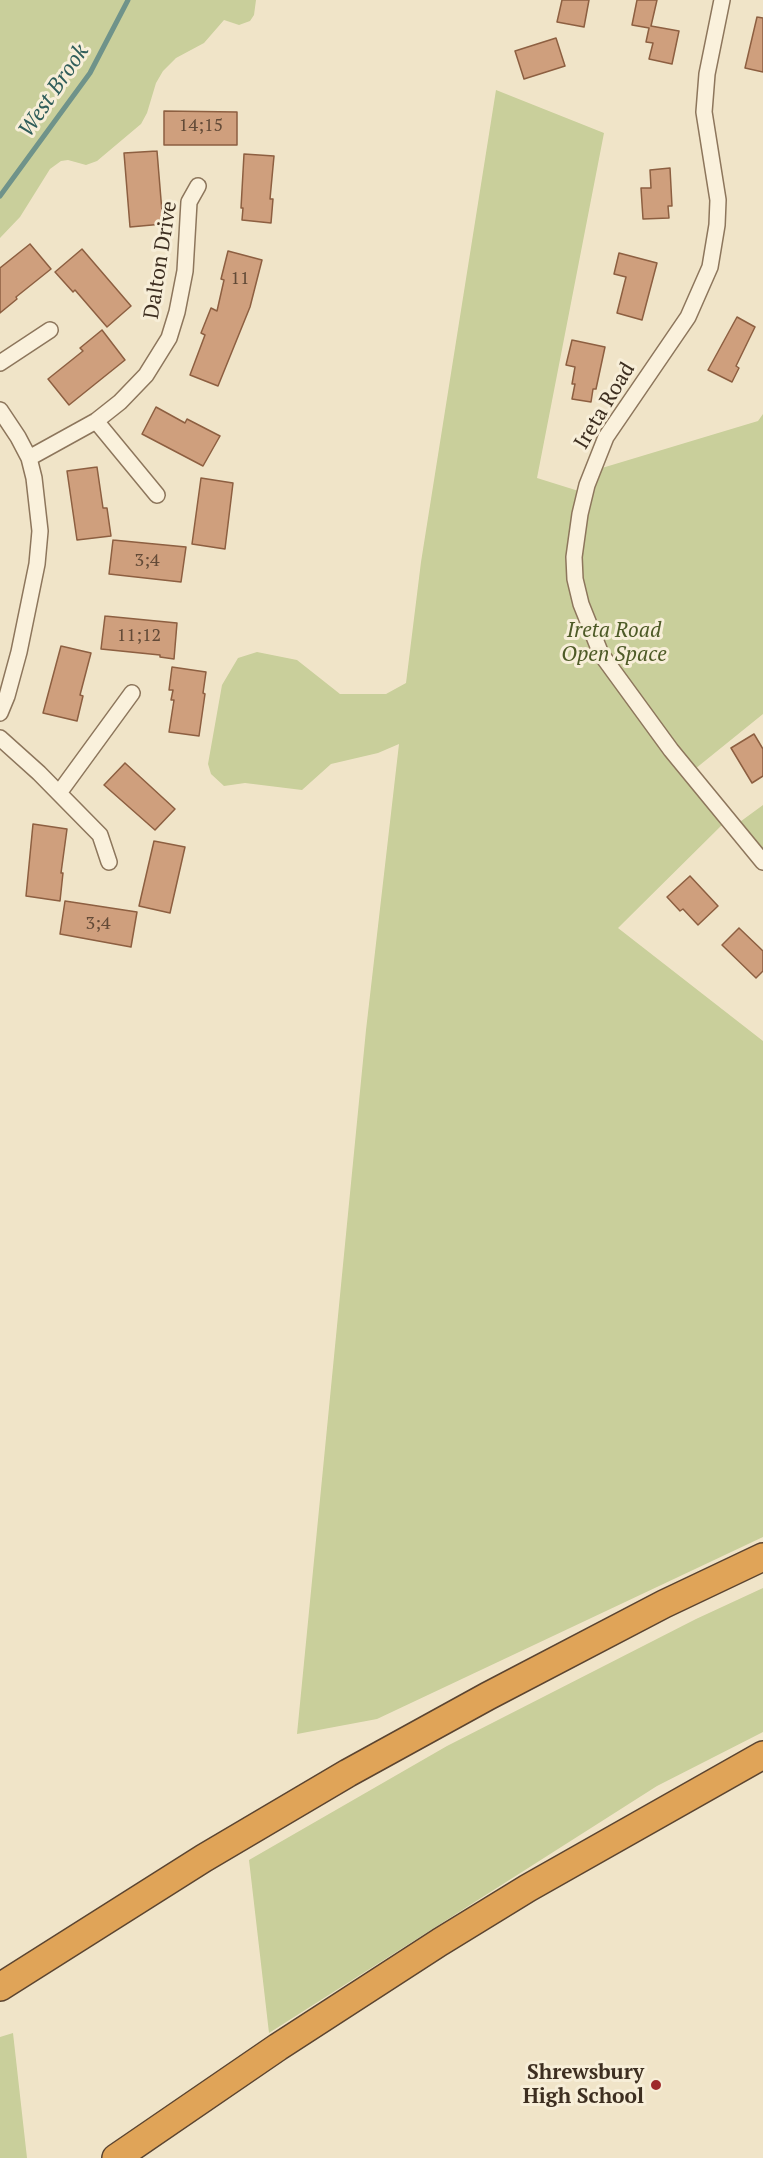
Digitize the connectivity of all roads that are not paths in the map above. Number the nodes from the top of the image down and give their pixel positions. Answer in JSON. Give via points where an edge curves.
{"nodes":[{"id":1,"x":722,"y":0,"type":"edge"},
{"id":2,"x":198,"y":186,"type":"dead end"},
{"id":3,"x":50,"y":330,"type":"dead end"},
{"id":4,"x":0,"y":363,"type":"edge"},
{"id":5,"x":0,"y":410,"type":"edge"},
{"id":6,"x":96,"y":421,"type":"junction"},
{"id":7,"x":28,"y":458,"type":"junction"},
{"id":8,"x":157,"y":495,"type":"dead end"},
{"id":9,"x":132,"y":693,"type":"dead end"},
{"id":10,"x":0,"y":712,"type":"edge"},
{"id":11,"x":0,"y":738,"type":"edge"},
{"id":12,"x":59,"y":793,"type":"junction"},
{"id":13,"x":109,"y":862,"type":"dead end"},
{"id":14,"x":763,"y":862,"type":"edge"},
{"id":15,"x":763,"y":1557,"type":"edge"},
{"id":16,"x":763,"y":1755,"type":"edge"},
{"id":17,"x":0,"y":1988,"type":"edge"},
{"id":18,"x":116,"y":2158,"type":"edge"}],
"edges":[{"from":1,"to":14,"type":"street","name":"Ireta Road","via":[[704,104],[718,200],[710,267],[688,317],[606,437],[580,514],[575,579],[601,654],[671,750]]},
{"from":2,"to":6,"type":"street","name":"Dalton Drive","via":[[189,202],[185,271],[169,338],[146,375]]},
{"from":3,"to":4,"type":"street"},
{"from":5,"to":7,"type":"street"},
{"from":6,"to":7,"type":"street","name":"Dalton Drive"},
{"from":6,"to":8,"type":"street"},
{"from":7,"to":10,"type":"street","via":[[40,531],[37,564],[19,652]]},
{"from":9,"to":12,"type":"street"},
{"from":11,"to":12,"type":"street"},
{"from":12,"to":13,"type":"street","via":[[100,835]]},
{"from":15,"to":17,"type":"highway","via":[[498,1690],[348,1773],[204,1858]]},
{"from":16,"to":18,"type":"highway","via":[[440,1942]]}]}
